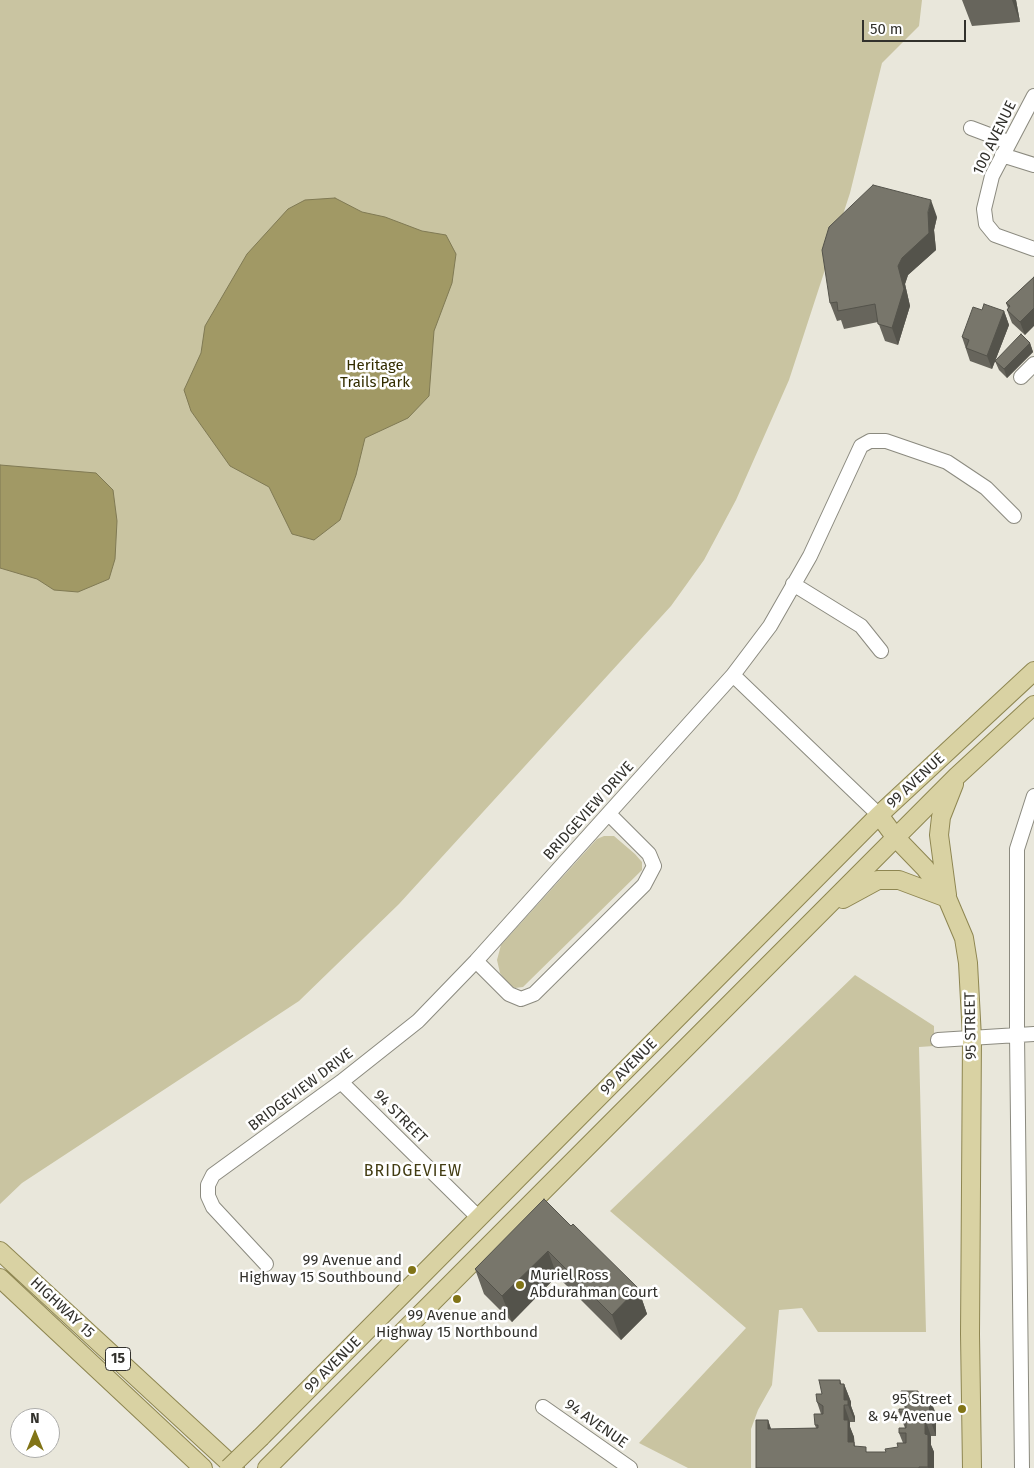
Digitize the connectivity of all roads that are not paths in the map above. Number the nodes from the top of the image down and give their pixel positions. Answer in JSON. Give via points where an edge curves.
{"nodes":[{"id":1,"x":1034,"y":96,"type":"edge"},
{"id":2,"x":971,"y":128,"type":"dead end"},
{"id":3,"x":1008,"y":142,"type":"junction"},
{"id":4,"x":1002,"y":155,"type":"junction"},
{"id":5,"x":1034,"y":165,"type":"edge"},
{"id":6,"x":1034,"y":250,"type":"edge"},
{"id":7,"x":1034,"y":364,"type":"edge"},
{"id":8,"x":1021,"y":377,"type":"dead end"},
{"id":9,"x":1014,"y":516,"type":"dead end"},
{"id":10,"x":793,"y":584,"type":"junction"},
{"id":11,"x":881,"y":651,"type":"dead end"},
{"id":12,"x":1034,"y":671,"type":"edge"},
{"id":13,"x":733,"y":675,"type":"junction"},
{"id":14,"x":1034,"y":705,"type":"edge"},
{"id":15,"x":957,"y":776,"type":"junction"},
{"id":16,"x":1034,"y":796,"type":"edge"},
{"id":17,"x":609,"y":814,"type":"junction"},
{"id":18,"x":879,"y":815,"type":"junction"},
{"id":19,"x":896,"y":838,"type":"junction"},
{"id":20,"x":947,"y":898,"type":"junction"},
{"id":21,"x":827,"y":908,"type":"junction"},
{"id":22,"x":476,"y":961,"type":"junction"},
{"id":23,"x":1017,"y":1034,"type":"junction"},
{"id":24,"x":1034,"y":1034,"type":"edge"},
{"id":25,"x":972,"y":1038,"type":"junction"},
{"id":26,"x":938,"y":1040,"type":"dead end"},
{"id":27,"x":341,"y":1082,"type":"junction"},
{"id":28,"x":479,"y":1218,"type":"junction"},
{"id":29,"x":0,"y":1251,"type":"edge"},
{"id":30,"x":266,"y":1264,"type":"dead end"},
{"id":31,"x":0,"y":1278,"type":"edge"},
{"id":32,"x":544,"y":1407,"type":"dead end"},
{"id":33,"x":273,"y":1462,"type":"edge"},
{"id":34,"x":203,"y":1468,"type":"edge"},
{"id":35,"x":229,"y":1468,"type":"edge"},
{"id":36,"x":235,"y":1468,"type":"edge"},
{"id":37,"x":630,"y":1468,"type":"edge"},
{"id":38,"x":972,"y":1468,"type":"edge"},
{"id":39,"x":1022,"y":1468,"type":"edge"}],
"edges":[{"from":1,"to":3,"type":"street","name":"100 AVENUE"},
{"from":2,"to":3,"type":"street"},
{"from":3,"to":4,"type":"street","name":"100 AVENUE"},
{"from":4,"to":5,"type":"street"},
{"from":4,"to":6,"type":"street","name":"100 AVENUE","via":[[984,202],[986,224],[1002,238]]},
{"from":7,"to":8,"type":"street"},
{"from":9,"to":10,"type":"street","name":"BRIDGEVIEW DRIVE","via":[[986,488],[948,462],[886,441],[870,441],[861,446],[810,556]]},
{"from":10,"to":11,"type":"street","via":[[861,626]]},
{"from":10,"to":13,"type":"street","name":"BRIDGEVIEW DRIVE","via":[[770,626]]},
{"from":12,"to":18,"type":"main road","name":"99 AVENUE"},
{"from":13,"to":17,"type":"street","name":"BRIDGEVIEW DRIVE"},
{"from":13,"to":18,"type":"street","name":"95 STREET"},
{"from":14,"to":15,"type":"main road","name":"99 AVENUE"},
{"from":15,"to":19,"type":"main road","name":"99 AVENUE"},
{"from":15,"to":20,"type":"main road","via":[[941,817],[939,835]]},
{"from":16,"to":23,"type":"street","via":[[1017,849]]},
{"from":17,"to":22,"type":"street","name":"BRIDGEVIEW DRIVE"},
{"from":17,"to":22,"type":"street","via":[[649,854],[654,866],[644,885],[534,994],[520,999],[509,994]]},
{"from":18,"to":19,"type":"main road","name":"95 STREET"},
{"from":18,"to":28,"type":"main road","name":"99 AVENUE"},
{"from":19,"to":20,"type":"main road","name":"95 STREET","via":[[925,868]]},
{"from":19,"to":21,"type":"main road","name":"99 AVENUE"},
{"from":20,"to":21,"type":"main road","via":[[899,880],[878,880]]},
{"from":20,"to":25,"type":"main road","name":"95 STREET","via":[[964,938],[970,977]]},
{"from":21,"to":33,"type":"main road","name":"99 AVENUE"},
{"from":22,"to":27,"type":"street","name":"BRIDGEVIEW DRIVE","via":[[418,1021]]},
{"from":23,"to":24,"type":"street"},
{"from":23,"to":25,"type":"street"},
{"from":23,"to":39,"type":"street"},
{"from":25,"to":26,"type":"street"},
{"from":25,"to":38,"type":"main road","name":"95 STREET"},
{"from":27,"to":28,"type":"street","name":"94 STREET"},
{"from":27,"to":30,"type":"street","name":"BRIDGEVIEW DRIVE","via":[[213,1175],[208,1185],[213,1207]]},
{"from":28,"to":35,"type":"main road","name":"99 AVENUE","bridge":true},
{"from":29,"to":36,"type":"main road","name":"HIGHWAY 15","number":"15"},
{"from":31,"to":34,"type":"main road","name":"HIGHWAY 15"},
{"from":32,"to":37,"type":"street","name":"94 AVENUE"}]}
